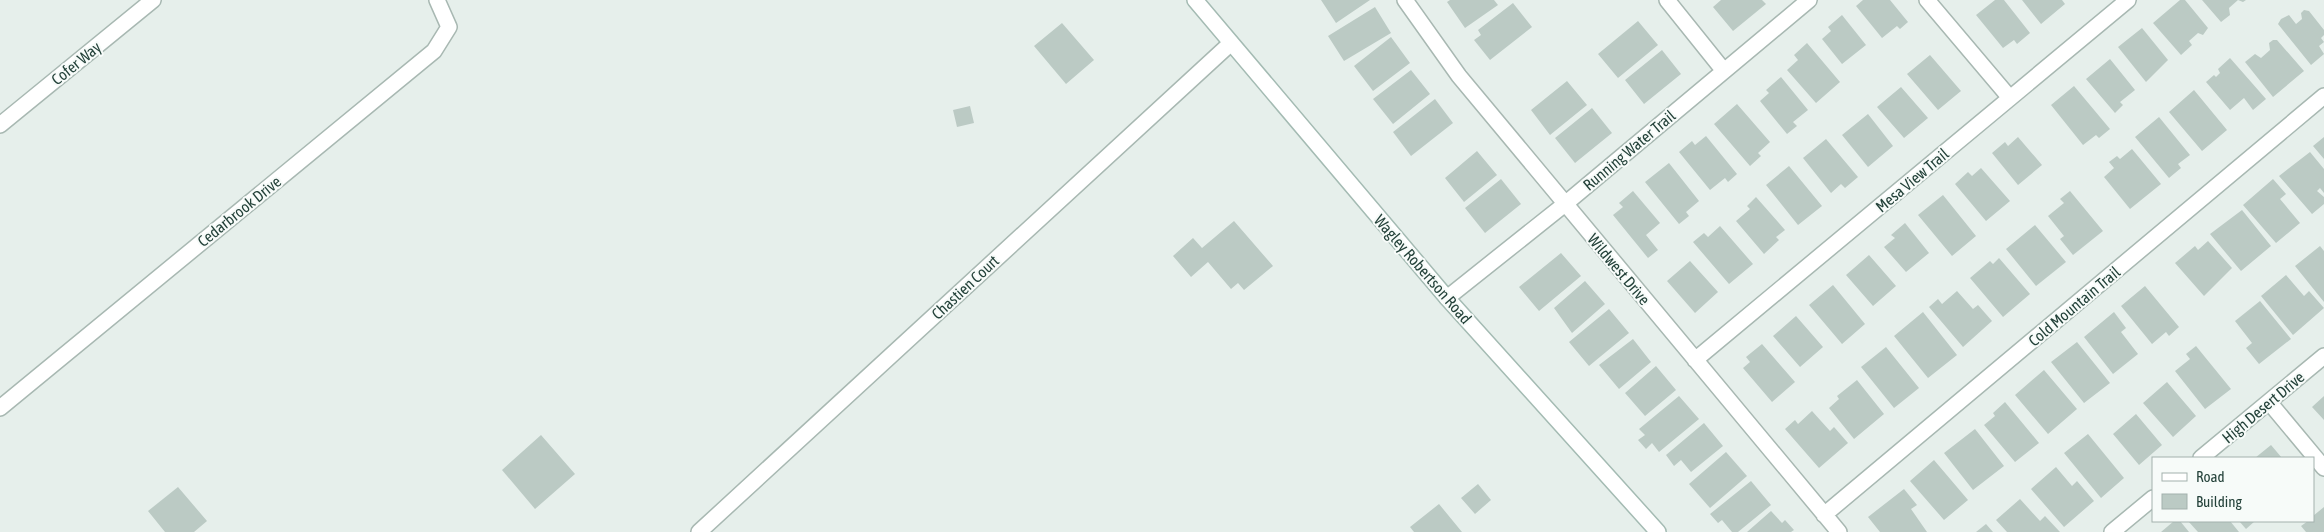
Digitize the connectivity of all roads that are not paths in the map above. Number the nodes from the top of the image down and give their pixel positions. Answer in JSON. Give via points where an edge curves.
{"nodes":[{"id":1,"x":152,"y":0,"type":"edge"},
{"id":2,"x":437,"y":0,"type":"edge"},
{"id":3,"x":1195,"y":0,"type":"edge"},
{"id":4,"x":1405,"y":0,"type":"edge"},
{"id":5,"x":1667,"y":0,"type":"edge"},
{"id":6,"x":1810,"y":0,"type":"edge"},
{"id":7,"x":1927,"y":0,"type":"edge"},
{"id":8,"x":2128,"y":0,"type":"edge"},
{"id":9,"x":1231,"y":43,"type":"junction"},
{"id":10,"x":1724,"y":71,"type":"junction"},
{"id":11,"x":2324,"y":96,"type":"edge"},
{"id":12,"x":2010,"y":98,"type":"junction"},
{"id":13,"x":0,"y":126,"type":"edge"},
{"id":14,"x":1565,"y":204,"type":"junction"},
{"id":15,"x":1447,"y":298,"type":"junction"},
{"id":16,"x":2324,"y":356,"type":"edge"},
{"id":17,"x":1695,"y":360,"type":"junction"},
{"id":18,"x":2269,"y":402,"type":"junction"},
{"id":19,"x":0,"y":408,"type":"edge"},
{"id":20,"x":2202,"y":457,"type":"edge"},
{"id":21,"x":2324,"y":468,"type":"edge"},
{"id":22,"x":2152,"y":499,"type":"edge"},
{"id":23,"x":1824,"y":515,"type":"junction"},
{"id":24,"x":699,"y":532,"type":"edge"},
{"id":25,"x":1658,"y":532,"type":"edge"},
{"id":26,"x":1839,"y":532,"type":"edge"},
{"id":27,"x":2112,"y":532,"type":"edge"}],
"edges":[{"from":1,"to":13,"type":"street","name":"Cofer Way"},
{"from":2,"to":19,"type":"street","name":"Cedarbrook Drive","via":[[449,27],[434,51]]},
{"from":3,"to":9,"type":"street","name":"Wagley Robertson Road"},
{"from":4,"to":14,"type":"street","name":"Wildwest Drive","via":[[1459,76]]},
{"from":5,"to":10,"type":"street"},
{"from":6,"to":10,"type":"street","name":"Running Water Trail"},
{"from":7,"to":12,"type":"street"},
{"from":8,"to":12,"type":"street","name":"Mesa View Trail"},
{"from":9,"to":15,"type":"street","name":"Wagley Robertson Road"},
{"from":9,"to":24,"type":"street","name":"Chastien Court"},
{"from":10,"to":14,"type":"street","name":"Running Water Trail"},
{"from":11,"to":23,"type":"street","name":"Cold Mountain Trail"},
{"from":12,"to":17,"type":"street","name":"Mesa View Trail"},
{"from":14,"to":15,"type":"street","name":"Running Water Trail"},
{"from":14,"to":17,"type":"street","name":"Wildwest Drive"},
{"from":15,"to":25,"type":"street","name":"Wagley Robertson Road"},
{"from":16,"to":18,"type":"street","name":"High Desert Drive"},
{"from":17,"to":23,"type":"street","name":"Wildwest Drive"},
{"from":18,"to":20,"type":"street","name":"High Desert Drive"},
{"from":18,"to":21,"type":"street"},
{"from":22,"to":27,"type":"street"},
{"from":23,"to":26,"type":"street","name":"Wildwest Drive"}]}
